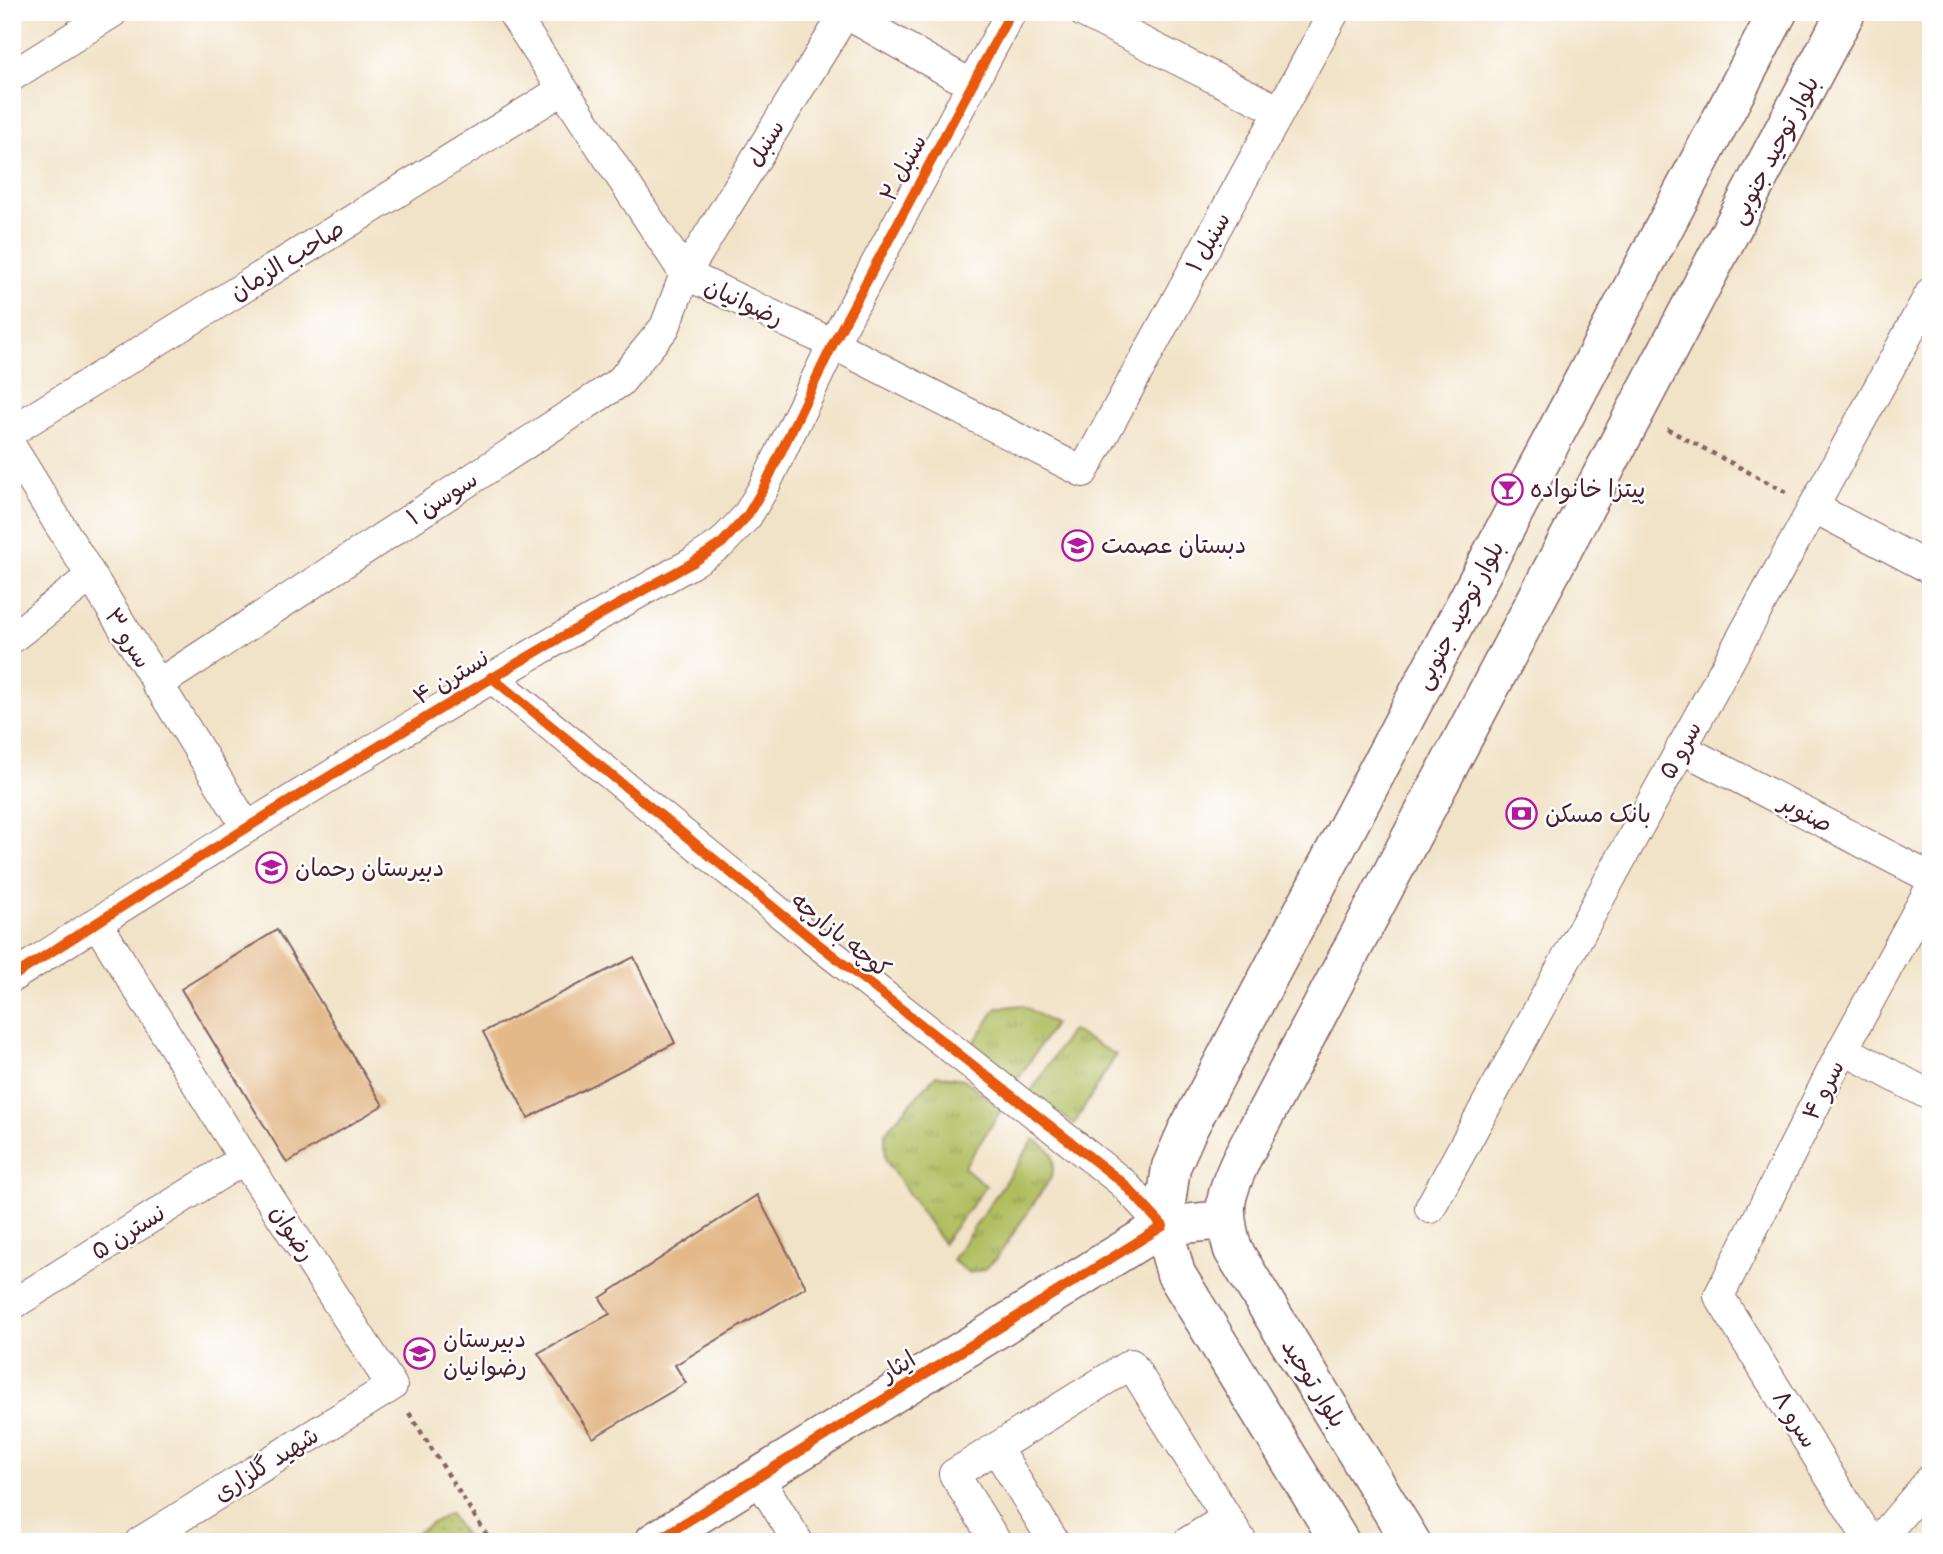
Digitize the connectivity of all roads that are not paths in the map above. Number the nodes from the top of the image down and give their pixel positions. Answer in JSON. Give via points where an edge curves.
{"nodes":[{"id":1,"x":113,"y":12,"type":"edge"},
{"id":2,"x":512,"y":12,"type":"edge"},
{"id":3,"x":1011,"y":12,"type":"edge"},
{"id":4,"x":1083,"y":12,"type":"edge"},
{"id":5,"x":1334,"y":12,"type":"edge"},
{"id":6,"x":1778,"y":12,"type":"edge"},
{"id":7,"x":1846,"y":12,"type":"edge"},
{"id":8,"x":844,"y":13,"type":"edge"},
{"id":9,"x":12,"y":76,"type":"edge"},
{"id":10,"x":972,"y":85,"type":"junction"},
{"id":11,"x":562,"y":90,"type":"junction"},
{"id":12,"x":1280,"y":111,"type":"junction"},
{"id":13,"x":685,"y":274,"type":"junction"},
{"id":14,"x":1931,"y":292,"type":"edge"},
{"id":15,"x":833,"y":344,"type":"junction"},
{"id":16,"x":12,"y":431,"type":"edge"},
{"id":17,"x":12,"y":448,"type":"edge"},
{"id":18,"x":1083,"y":472,"type":"joint"},
{"id":19,"x":1813,"y":507,"type":"junction"},
{"id":20,"x":1931,"y":569,"type":"edge"},
{"id":21,"x":90,"y":577,"type":"junction"},
{"id":22,"x":12,"y":638,"type":"edge"},
{"id":23,"x":491,"y":677,"type":"junction"},
{"id":24,"x":157,"y":685,"type":"junction"},
{"id":25,"x":1681,"y":748,"type":"junction"},
{"id":26,"x":246,"y":826,"type":"junction"},
{"id":27,"x":1931,"y":878,"type":"edge"},
{"id":28,"x":1931,"y":887,"type":"edge"},
{"id":29,"x":97,"y":923,"type":"junction"},
{"id":30,"x":12,"y":977,"type":"edge"},
{"id":31,"x":1843,"y":1049,"type":"junction"},
{"id":32,"x":1931,"y":1096,"type":"edge"},
{"id":33,"x":244,"y":1159,"type":"junction"},
{"id":34,"x":1430,"y":1208,"type":"dead end"},
{"id":35,"x":1224,"y":1220,"type":"junction"},
{"id":36,"x":1163,"y":1226,"type":"junction"},
{"id":37,"x":1719,"y":1296,"type":"joint"},
{"id":38,"x":12,"y":1305,"type":"edge"},
{"id":39,"x":392,"y":1386,"type":"joint"},
{"id":40,"x":996,"y":1448,"type":"junction"},
{"id":41,"x":758,"y":1477,"type":"junction"},
{"id":42,"x":1931,"y":1479,"type":"edge"},
{"id":43,"x":1234,"y":1530,"type":"edge"},
{"id":44,"x":140,"y":1542,"type":"edge"},
{"id":45,"x":654,"y":1542,"type":"edge"},
{"id":46,"x":798,"y":1542,"type":"edge"},
{"id":47,"x":996,"y":1542,"type":"edge"},
{"id":48,"x":1054,"y":1542,"type":"edge"},
{"id":49,"x":1188,"y":1542,"type":"edge"},
{"id":50,"x":1340,"y":1542,"type":"edge"},
{"id":51,"x":1411,"y":1542,"type":"edge"},
{"id":52,"x":1870,"y":1542,"type":"edge"},
{"id":53,"x":1878,"y":1542,"type":"edge"}],
"edges":[{"from":1,"to":9,"type":"street"},
{"from":2,"to":11,"type":"street","name":"رضوانیان"},
{"from":3,"to":10,"type":"street","name":"سنبل ۲"},
{"from":4,"to":12,"type":"street"},
{"from":5,"to":12,"type":"street","name":"سنبل ۱"},
{"from":6,"to":36,"type":"main road","name":"بلوار توحید جنوبی","via":[[1187,1131],[1171,1167]]},
{"from":7,"to":35,"type":"main road","name":"بلوار توحید جنوبی","via":[[1242,1158],[1227,1192]]},
{"from":8,"to":10,"type":"street"},
{"from":8,"to":13,"type":"street","name":"سنبل"},
{"from":10,"to":15,"type":"street","name":"سنبل ۲"},
{"from":11,"to":13,"type":"street","name":"رضوانیان"},
{"from":11,"to":16,"type":"street","name":"صاحب الزمان"},
{"from":12,"to":18,"type":"street","name":"سنبل ۱"},
{"from":13,"to":15,"type":"street","name":"رضوانیان"},
{"from":13,"to":24,"type":"street","name":"سوسن ۱","via":[[665,327],[620,382]]},
{"from":14,"to":19,"type":"street","name":"سرو ۵"},
{"from":15,"to":18,"type":"street","name":"رضوانیان"},
{"from":15,"to":23,"type":"street","name":"نسترن ۴","via":[[763,489],[747,516],[722,542]]},
{"from":17,"to":21,"type":"street","name":"سرو ۳"},
{"from":19,"to":20,"type":"street"},
{"from":19,"to":25,"type":"street","name":"سرو ۵"},
{"from":21,"to":22,"type":"street"},
{"from":21,"to":24,"type":"street","name":"سرو ۳"},
{"from":23,"to":26,"type":"street","name":"نسترن ۴"},
{"from":23,"to":36,"type":"street","name":"کوچه بازارچه","via":[[812,939],[1123,1183]]},
{"from":24,"to":26,"type":"street","name":"سرو ۳"},
{"from":25,"to":27,"type":"street","name":"صنوبر"},
{"from":25,"to":34,"type":"street","name":"سرو ۵"},
{"from":26,"to":29,"type":"street","name":"نسترن ۴"},
{"from":28,"to":31,"type":"street","name":"سرو ۴"},
{"from":29,"to":30,"type":"street","name":"نسترن ۴"},
{"from":29,"to":33,"type":"street","name":"رضوان"},
{"from":31,"to":32,"type":"street"},
{"from":31,"to":37,"type":"street","name":"سرو ۴"},
{"from":33,"to":38,"type":"street","name":"نسترن ۵"},
{"from":33,"to":39,"type":"street","name":"رضوان"},
{"from":35,"to":36,"type":"main road"},
{"from":35,"to":51,"type":"main road","name":"بلوار توحید","via":[[1233,1250]]},
{"from":36,"to":41,"type":"main road","name":"ایثار"},
{"from":36,"to":50,"type":"main road","via":[[1176,1274]]},
{"from":37,"to":52,"type":"street","name":"سرو ۸"},
{"from":39,"to":44,"type":"street","name":"شهید گلزاری"},
{"from":40,"to":43,"type":"street","via":[[1131,1364]]},
{"from":40,"to":47,"type":"street","via":[[954,1474]]},
{"from":40,"to":48,"type":"street"},
{"from":41,"to":45,"type":"main road","name":"ایثار"},
{"from":41,"to":46,"type":"street"},
{"from":42,"to":53,"type":"street"},
{"from":43,"to":49,"type":"street"}]}
